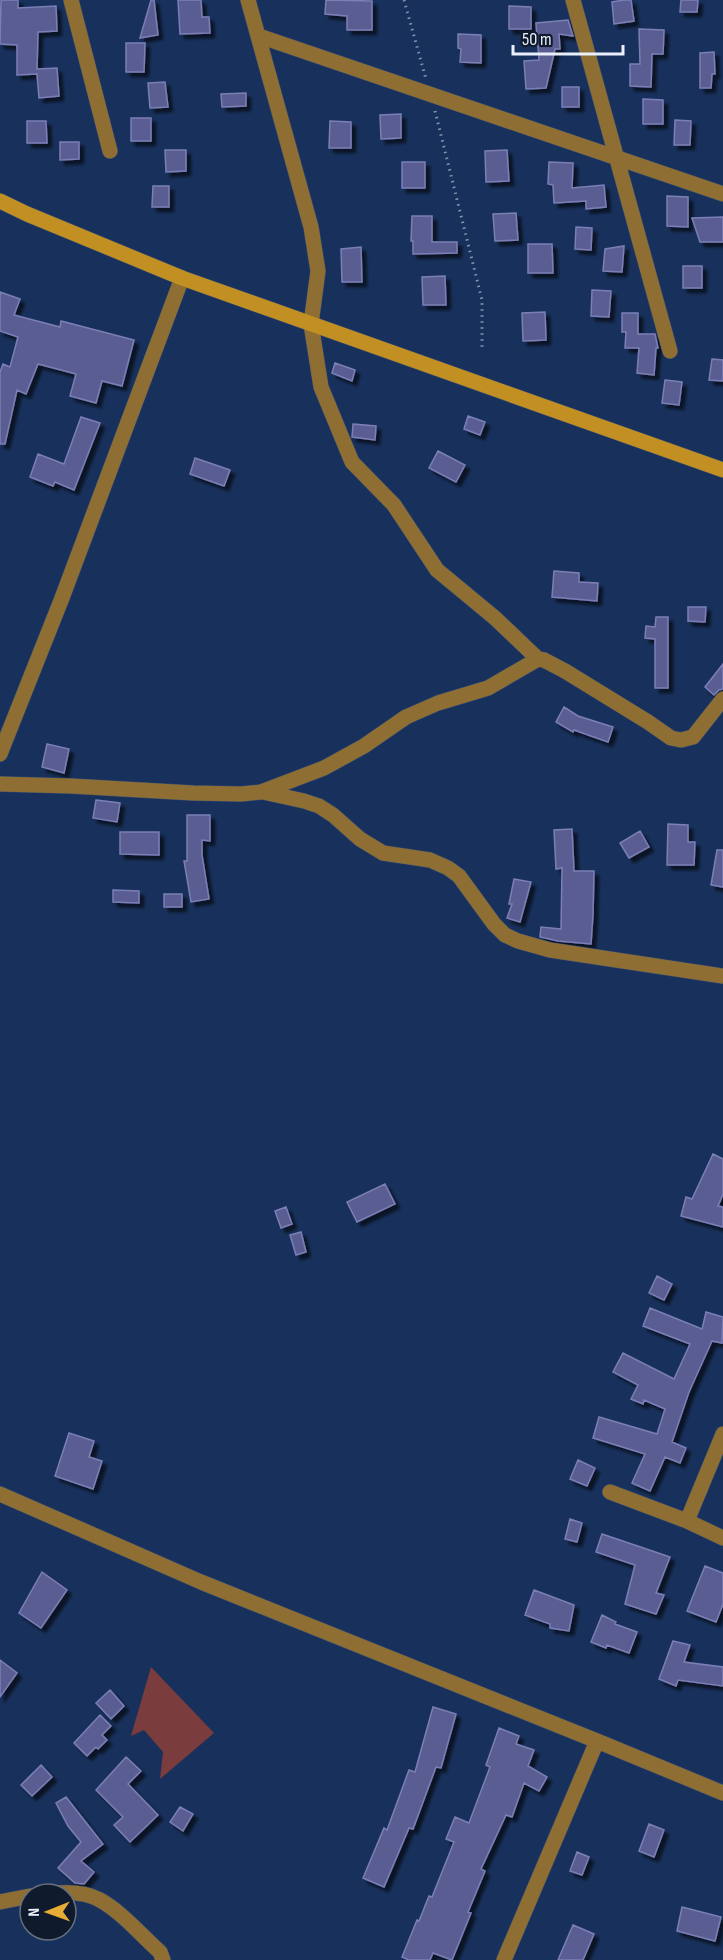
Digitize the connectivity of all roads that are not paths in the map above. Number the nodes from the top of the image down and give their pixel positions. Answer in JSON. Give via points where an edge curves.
{"nodes":[{"id":1,"x":70,"y":0,"type":"edge"},
{"id":2,"x":248,"y":0,"type":"edge"},
{"id":3,"x":573,"y":0,"type":"edge"},
{"id":4,"x":259,"y":36,"type":"junction"},
{"id":5,"x":110,"y":151,"type":"dead end"},
{"id":6,"x":618,"y":159,"type":"junction"},
{"id":7,"x":723,"y":194,"type":"edge"},
{"id":8,"x":0,"y":201,"type":"edge"},
{"id":9,"x":183,"y":278,"type":"junction"},
{"id":10,"x":311,"y":324,"type":"junction"},
{"id":11,"x":670,"y":351,"type":"dead end"},
{"id":12,"x":723,"y":470,"type":"edge"},
{"id":13,"x":538,"y":659,"type":"junction"},
{"id":14,"x":723,"y":699,"type":"edge"},
{"id":15,"x":0,"y":754,"type":"edge"},
{"id":16,"x":0,"y":784,"type":"edge"},
{"id":17,"x":261,"y":792,"type":"junction"},
{"id":18,"x":723,"y":976,"type":"edge"},
{"id":19,"x":723,"y":1434,"type":"edge"},
{"id":20,"x":610,"y":1492,"type":"dead end"},
{"id":21,"x":0,"y":1494,"type":"edge"},
{"id":22,"x":687,"y":1521,"type":"junction"},
{"id":23,"x":723,"y":1538,"type":"edge"},
{"id":24,"x":597,"y":1741,"type":"junction"},
{"id":25,"x":723,"y":1793,"type":"edge"},
{"id":26,"x":78,"y":1894,"type":"edge"},
{"id":27,"x":18,"y":1898,"type":"edge"},
{"id":28,"x":0,"y":1902,"type":"edge"},
{"id":29,"x":163,"y":1960,"type":"edge"},
{"id":30,"x":504,"y":1960,"type":"edge"}],
"edges":[{"from":1,"to":5,"type":"street"},
{"from":2,"to":4,"type":"street"},
{"from":3,"to":6,"type":"street"},
{"from":4,"to":6,"type":"street"},
{"from":4,"to":10,"type":"street","via":[[311,227],[318,271]]},
{"from":6,"to":7,"type":"street"},
{"from":6,"to":11,"type":"street"},
{"from":8,"to":9,"type":"street"},
{"from":9,"to":10,"type":"street"},
{"from":9,"to":15,"type":"street"},
{"from":10,"to":12,"type":"street"},
{"from":10,"to":13,"type":"street","via":[[321,387],[352,462],[394,506],[437,570]]},
{"from":13,"to":14,"type":"street","via":[[565,671],[671,738],[693,737]]},
{"from":13,"to":17,"type":"street","via":[[488,688],[406,717],[324,768]]},
{"from":16,"to":17,"type":"street","via":[[193,793]]},
{"from":17,"to":18,"type":"street","via":[[319,806],[387,855],[419,857],[448,868],[459,876],[494,924],[518,941],[550,950]]},
{"from":19,"to":22,"type":"street"},
{"from":20,"to":22,"type":"street"},
{"from":21,"to":24,"type":"street","via":[[201,1582]]},
{"from":22,"to":23,"type":"street"},
{"from":24,"to":25,"type":"street"},
{"from":24,"to":30,"type":"street"},
{"from":26,"to":29,"type":"street","via":[[97,1898],[111,1908]]},
{"from":27,"to":28,"type":"street"}]}
